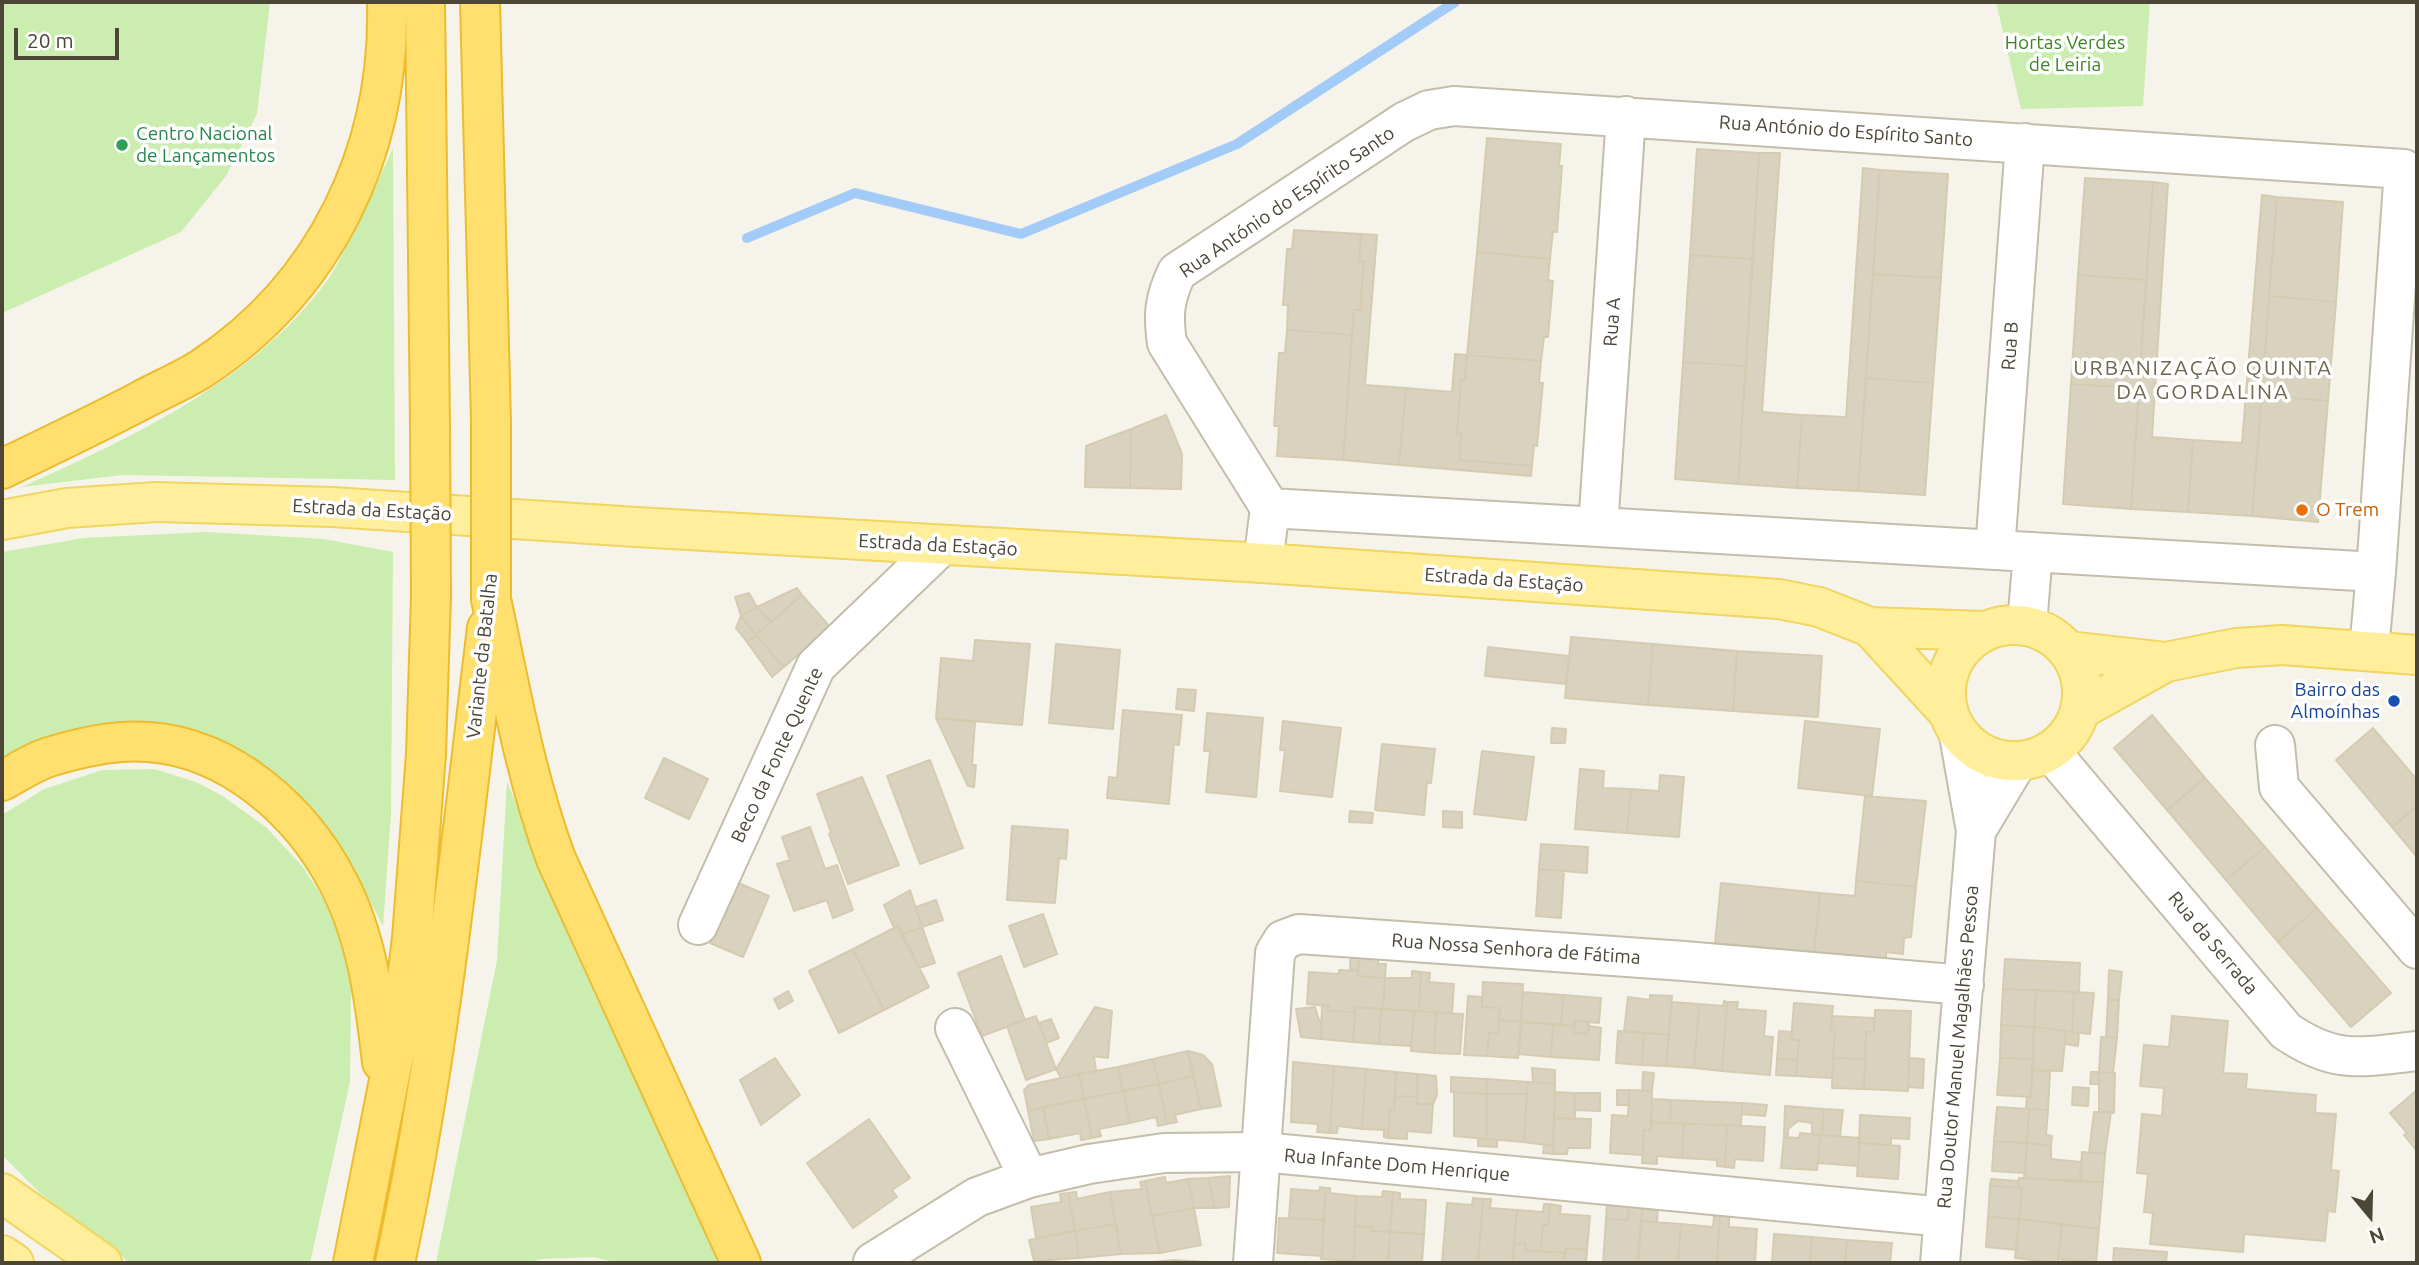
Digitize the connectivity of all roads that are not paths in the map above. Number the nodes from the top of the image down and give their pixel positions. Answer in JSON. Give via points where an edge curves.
{"nodes":[{"id":1,"x":387,"y":2,"type":"edge"},
{"id":2,"x":425,"y":2,"type":"edge"},
{"id":3,"x":480,"y":2,"type":"edge"},
{"id":4,"x":1626,"y":117,"type":"junction"},
{"id":5,"x":2025,"y":143,"type":"junction"},
{"id":6,"x":2,"y":469,"type":"edge"},
{"id":7,"x":1270,"y":508,"type":"junction"},
{"id":8,"x":2,"y":520,"type":"edge"},
{"id":9,"x":1598,"y":527,"type":"junction"},
{"id":10,"x":942,"y":545,"type":"junction"},
{"id":11,"x":1995,"y":550,"type":"junction"},
{"id":12,"x":2033,"y":552,"type":"junction"},
{"id":13,"x":1263,"y":564,"type":"junction"},
{"id":14,"x":2376,"y":572,"type":"junction"},
{"id":15,"x":491,"y":599,"type":"junction"},
{"id":16,"x":2026,"y":625,"type":"junction"},
{"id":17,"x":1870,"y":627,"type":"junction"},
{"id":18,"x":1983,"y":631,"type":"junction"},
{"id":19,"x":2068,"y":650,"type":"junction"},
{"id":20,"x":2369,"y":651,"type":"junction"},
{"id":21,"x":2417,"y":655,"type":"edge"},
{"id":22,"x":2166,"y":662,"type":"junction"},
{"id":23,"x":2080,"y":710,"type":"junction"},
{"id":24,"x":1953,"y":723,"type":"junction"},
{"id":25,"x":2275,"y":745,"type":"dead end"},
{"id":26,"x":2034,"y":756,"type":"junction"},
{"id":27,"x":2,"y":781,"type":"edge"},
{"id":28,"x":1976,"y":831,"type":"junction"},
{"id":29,"x":698,"y":925,"type":"dead end"},
{"id":30,"x":2417,"y":949,"type":"edge"},
{"id":31,"x":1964,"y":985,"type":"junction"},
{"id":32,"x":955,"y":1028,"type":"dead end"},
{"id":33,"x":2417,"y":1051,"type":"edge"},
{"id":34,"x":386,"y":1092,"type":"junction"},
{"id":35,"x":1262,"y":1152,"type":"junction"},
{"id":36,"x":1029,"y":1178,"type":"junction"},
{"id":37,"x":2,"y":1193,"type":"edge"},
{"id":38,"x":1944,"y":1217,"type":"junction"},
{"id":39,"x":2,"y":1255,"type":"edge"},
{"id":40,"x":873,"y":1262,"type":"edge"},
{"id":41,"x":14,"y":1263,"type":"edge"},
{"id":42,"x":102,"y":1263,"type":"edge"},
{"id":43,"x":353,"y":1263,"type":"edge"},
{"id":44,"x":395,"y":1263,"type":"edge"},
{"id":45,"x":741,"y":1263,"type":"edge"},
{"id":46,"x":1254,"y":1263,"type":"edge"},
{"id":47,"x":1940,"y":1263,"type":"edge"}],
"edges":[{"from":1,"to":6,"type":"highway","via":[[384,63],[372,125],[344,209],[307,271],[246,336],[199,370]]},
{"from":2,"to":34,"type":"highway","bridge":true,"via":[[431,594],[426,754],[412,938]]},
{"from":3,"to":15,"type":"highway","name":"Variante da Batalha","bridge":true},
{"from":4,"to":5,"type":"street","name":"Rua António do Espírito Santo"},
{"from":4,"to":7,"type":"street","name":"Rua António do Espírito Santo","via":[[1454,106],[1429,110],[1177,272],[1167,294],[1167,344]]},
{"from":4,"to":9,"type":"street","name":"Rua A"},
{"from":5,"to":11,"type":"street","name":"Rua B"},
{"from":5,"to":14,"type":"street","name":"Rua António do Espírito Santo","via":[[2403,169]]},
{"from":7,"to":9,"type":"street"},
{"from":7,"to":13,"type":"street"},
{"from":8,"to":10,"type":"main road","name":"Estrada da Estação","via":[[67,508],[156,502],[332,507]]},
{"from":9,"to":11,"type":"street"},
{"from":10,"to":13,"type":"main road","name":"Estrada da Estação"},
{"from":10,"to":29,"type":"street","name":"Beco da Fonte Quente","via":[[816,666]]},
{"from":11,"to":12,"type":"street"},
{"from":12,"to":14,"type":"street"},
{"from":12,"to":16,"type":"street"},
{"from":13,"to":17,"type":"main road","name":"Estrada da Estação","via":[[1779,598],[1819,607]]},
{"from":14,"to":20,"type":"street","name":"Rua António do Espírito Santo"},
{"from":15,"to":44,"type":"highway","name":"Variante da Batalha","via":[[439,1018]]},
{"from":15,"to":45,"type":"highway","via":[[540,817]]},
{"from":16,"to":18,"type":"main road","name":"Estrada da Estação"},
{"from":16,"to":19,"type":"main road","via":[[2055,638]]},
{"from":17,"to":18,"type":"main road","name":"Estrada da Estação"},
{"from":17,"to":24,"type":"main road","name":"Estrada da Estação"},
{"from":18,"to":24,"type":"main road","via":[[1964,645],[1951,665],[1945,687]]},
{"from":19,"to":22,"type":"main road"},
{"from":19,"to":23,"type":"main road","via":[[2082,689]]},
{"from":20,"to":21,"type":"main road"},
{"from":20,"to":22,"type":"main road","via":[[2282,645],[2236,648]]},
{"from":22,"to":23,"type":"main road"},
{"from":23,"to":26,"type":"main road","via":[[2070,731]]},
{"from":24,"to":26,"type":"main road","name":"Estrada da Estação","via":[[1972,748],[1987,756]]},
{"from":24,"to":28,"type":"street","name":"Rua Doutor Manuel Magalhães Pessoa"},
{"from":25,"to":30,"type":"street","via":[[2279,788]]},
{"from":26,"to":28,"type":"street","name":"Rua Doutor Manuel Magalhães Pessoa"},
{"from":26,"to":33,"type":"street","name":"Rua da Serrada","via":[[2286,1031],[2329,1054],[2356,1057]]},
{"from":27,"to":34,"type":"highway","via":[[46,757],[97,744],[149,742],[196,752],[237,772],[275,800],[312,838],[339,883],[362,942]]},
{"from":28,"to":31,"type":"street","name":"Rua Doutor Manuel Magalhães Pessoa"},
{"from":31,"to":35,"type":"street","name":"Rua Nossa Senhora de Fátima","via":[[1299,934],[1283,940],[1275,953]]},
{"from":31,"to":38,"type":"street","name":"Rua Doutor Manuel Magalhães Pessoa"},
{"from":32,"to":36,"type":"street"},
{"from":34,"to":43,"type":"highway"},
{"from":35,"to":36,"type":"street","name":"Rua Infante Dom Henrique","via":[[1164,1153]]},
{"from":35,"to":38,"type":"street","name":"Rua Infante Dom Henrique"},
{"from":35,"to":46,"type":"street","name":"Rua Nossa Senhora de Fátima"},
{"from":36,"to":40,"type":"street","name":"Rua Infante Dom Henrique","via":[[977,1197]]},
{"from":37,"to":42,"type":"main road"},
{"from":38,"to":47,"type":"street","name":"Rua Doutor Manuel Magalhães Pessoa"},
{"from":39,"to":41,"type":"main road"}]}
